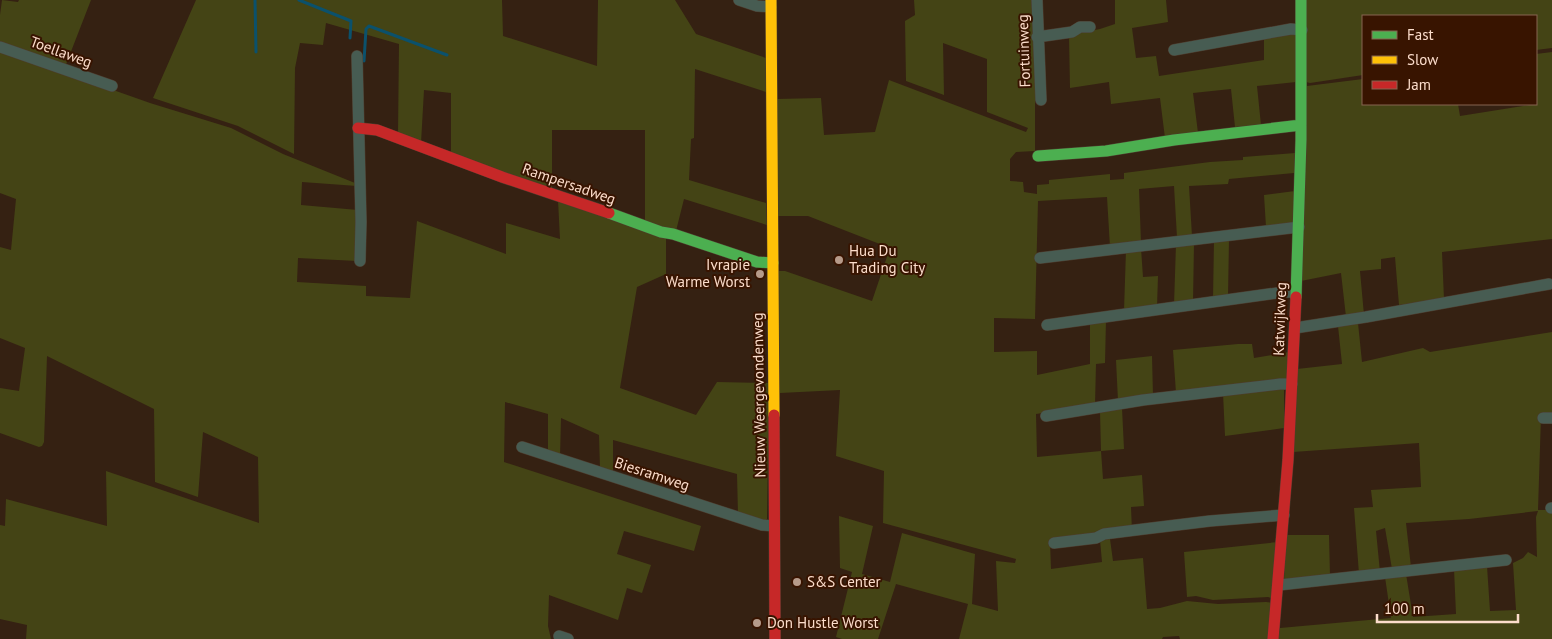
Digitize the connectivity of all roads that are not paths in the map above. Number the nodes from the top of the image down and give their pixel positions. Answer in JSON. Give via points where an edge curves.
{"nodes":[{"id":1,"x":739,"y":0,"type":"edge"},
{"id":2,"x":1037,"y":0,"type":"edge"},
{"id":3,"x":1301,"y":0,"type":"edge"},
{"id":4,"x":771,"y":3,"type":"edge"},
{"id":5,"x":1090,"y":26,"type":"dead end"},
{"id":6,"x":1302,"y":30,"type":"junction"},
{"id":7,"x":1038,"y":37,"type":"junction"},
{"id":8,"x":0,"y":47,"type":"edge"},
{"id":9,"x":1174,"y":50,"type":"dead end"},
{"id":10,"x":357,"y":56,"type":"dead end"},
{"id":11,"x":112,"y":86,"type":"dead end"},
{"id":12,"x":1041,"y":100,"type":"dead end"},
{"id":13,"x":1301,"y":125,"type":"junction"},
{"id":14,"x":358,"y":128,"type":"junction"},
{"id":15,"x":1038,"y":156,"type":"dead end"},
{"id":16,"x":1299,"y":227,"type":"junction"},
{"id":17,"x":1040,"y":258,"type":"dead end"},
{"id":18,"x":360,"y":261,"type":"dead end"},
{"id":19,"x":773,"y":263,"type":"junction"},
{"id":20,"x":1549,"y":284,"type":"dead end"},
{"id":21,"x":1296,"y":292,"type":"junction"},
{"id":22,"x":1047,"y":325,"type":"dead end"},
{"id":23,"x":1295,"y":328,"type":"junction"},
{"id":24,"x":1292,"y":384,"type":"junction"},
{"id":25,"x":1046,"y":416,"type":"dead end"},
{"id":26,"x":522,"y":447,"type":"dead end"},
{"id":27,"x":1284,"y":515,"type":"junction"},
{"id":28,"x":774,"y":526,"type":"junction"},
{"id":29,"x":1054,"y":543,"type":"dead end"},
{"id":30,"x":1506,"y":560,"type":"dead end"},
{"id":31,"x":1279,"y":585,"type":"junction"},
{"id":32,"x":775,"y":639,"type":"edge"},
{"id":33,"x":1273,"y":639,"type":"edge"}],
"edges":[{"from":1,"to":4,"type":"street","via":[[757,6]]},
{"from":2,"to":7,"type":"street","name":"Fortuinweg"},
{"from":3,"to":6,"type":"street","name":"Katwijkweg"},
{"from":4,"to":19,"type":"street","name":"Nieuw Weergevondenweg"},
{"from":5,"to":7,"type":"street"},
{"from":6,"to":9,"type":"street","via":[[1291,29]]},
{"from":6,"to":13,"type":"street","name":"Katwijkweg"},
{"from":7,"to":12,"type":"street","name":"Fortuinweg"},
{"from":8,"to":11,"type":"street","name":"Toellaweg"},
{"from":10,"to":14,"type":"street"},
{"from":13,"to":15,"type":"street","via":[[1106,151]]},
{"from":13,"to":16,"type":"street","name":"Katwijkweg"},
{"from":14,"to":18,"type":"street"},
{"from":14,"to":19,"type":"street","name":"Rampersadweg","via":[[377,130],[502,178],[661,232],[757,262]]},
{"from":16,"to":17,"type":"street"},
{"from":16,"to":21,"type":"street","name":"Katwijkweg"},
{"from":19,"to":28,"type":"street","name":"Nieuw Weergevondenweg"},
{"from":20,"to":23,"type":"street"},
{"from":21,"to":22,"type":"street"},
{"from":21,"to":23,"type":"street","name":"Katwijkweg"},
{"from":23,"to":24,"type":"street","name":"Katwijkweg"},
{"from":24,"to":25,"type":"street","via":[[1190,394]]},
{"from":24,"to":27,"type":"street","name":"Katwijkweg"},
{"from":26,"to":28,"type":"street","name":"Biesramweg","via":[[762,525]]},
{"from":27,"to":29,"type":"street","via":[[1144,529]]},
{"from":27,"to":31,"type":"street","name":"Katwijkweg"},
{"from":28,"to":32,"type":"street","name":"Nieuw Weergevondenweg"},
{"from":30,"to":31,"type":"street"},
{"from":31,"to":33,"type":"street","name":"Katwijkweg"}]}
